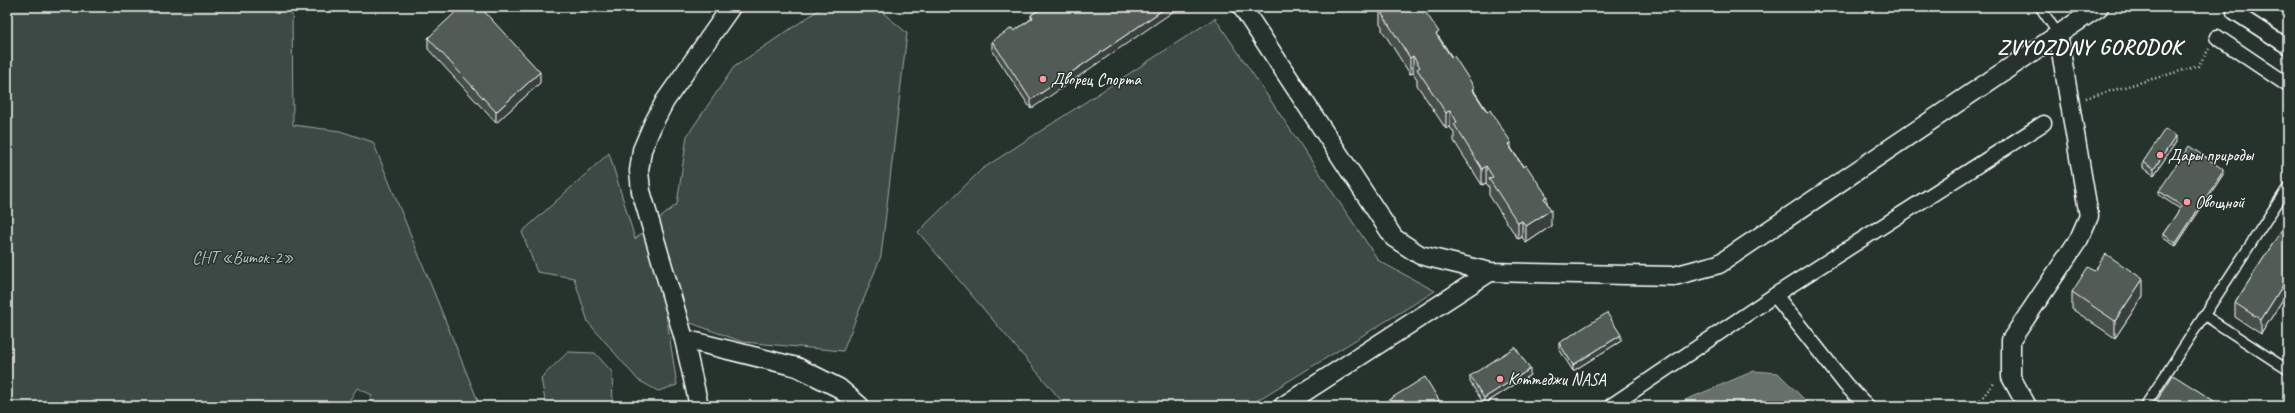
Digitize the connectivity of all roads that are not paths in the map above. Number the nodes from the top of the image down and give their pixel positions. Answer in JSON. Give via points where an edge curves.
{"nodes":[{"id":1,"x":731,"y":7,"type":"edge"},
{"id":2,"x":1242,"y":7,"type":"edge"},
{"id":3,"x":2040,"y":7,"type":"edge"},
{"id":4,"x":2099,"y":7,"type":"edge"},
{"id":5,"x":2234,"y":12,"type":"dead end"},
{"id":6,"x":2058,"y":34,"type":"junction"},
{"id":7,"x":2217,"y":37,"type":"road end"},
{"id":8,"x":2288,"y":47,"type":"edge"},
{"id":9,"x":2288,"y":85,"type":"edge"},
{"id":10,"x":2044,"y":123,"type":"dead end"},
{"id":11,"x":2288,"y":187,"type":"edge"},
{"id":12,"x":1490,"y":272,"type":"junction"},
{"id":13,"x":1775,"y":294,"type":"junction"},
{"id":14,"x":2204,"y":314,"type":"junction"},
{"id":15,"x":684,"y":338,"type":"junction"},
{"id":16,"x":2288,"y":370,"type":"edge"},
{"id":17,"x":699,"y":406,"type":"edge"},
{"id":18,"x":860,"y":406,"type":"edge"},
{"id":19,"x":1283,"y":406,"type":"edge"},
{"id":20,"x":1611,"y":406,"type":"edge"},
{"id":21,"x":1867,"y":406,"type":"edge"},
{"id":22,"x":2028,"y":406,"type":"edge"},
{"id":23,"x":2146,"y":406,"type":"edge"}],
"edges":[{"from":1,"to":15,"type":"street","via":[[665,101],[642,150],[639,171],[641,191]]},
{"from":2,"to":12,"type":"street","via":[[1394,238],[1420,255]]},
{"from":3,"to":6,"type":"lane"},
{"from":4,"to":6,"type":"street"},
{"from":5,"to":8,"type":"street"},
{"from":6,"to":12,"type":"street","via":[[1719,264],[1674,276]]},
{"from":6,"to":22,"type":"street","via":[[2088,216],[2079,239],[2011,340],[2011,377]]},
{"from":7,"to":9,"type":"street"},
{"from":10,"to":13,"type":"street"},
{"from":11,"to":14,"type":"lane"},
{"from":12,"to":19,"type":"street"},
{"from":13,"to":20,"type":"street"},
{"from":13,"to":21,"type":"street","via":[[1846,385]]},
{"from":14,"to":16,"type":"lane"},
{"from":14,"to":23,"type":"lane"},
{"from":15,"to":17,"type":"street"},
{"from":15,"to":18,"type":"street","via":[[797,367],[838,388]]}]}
